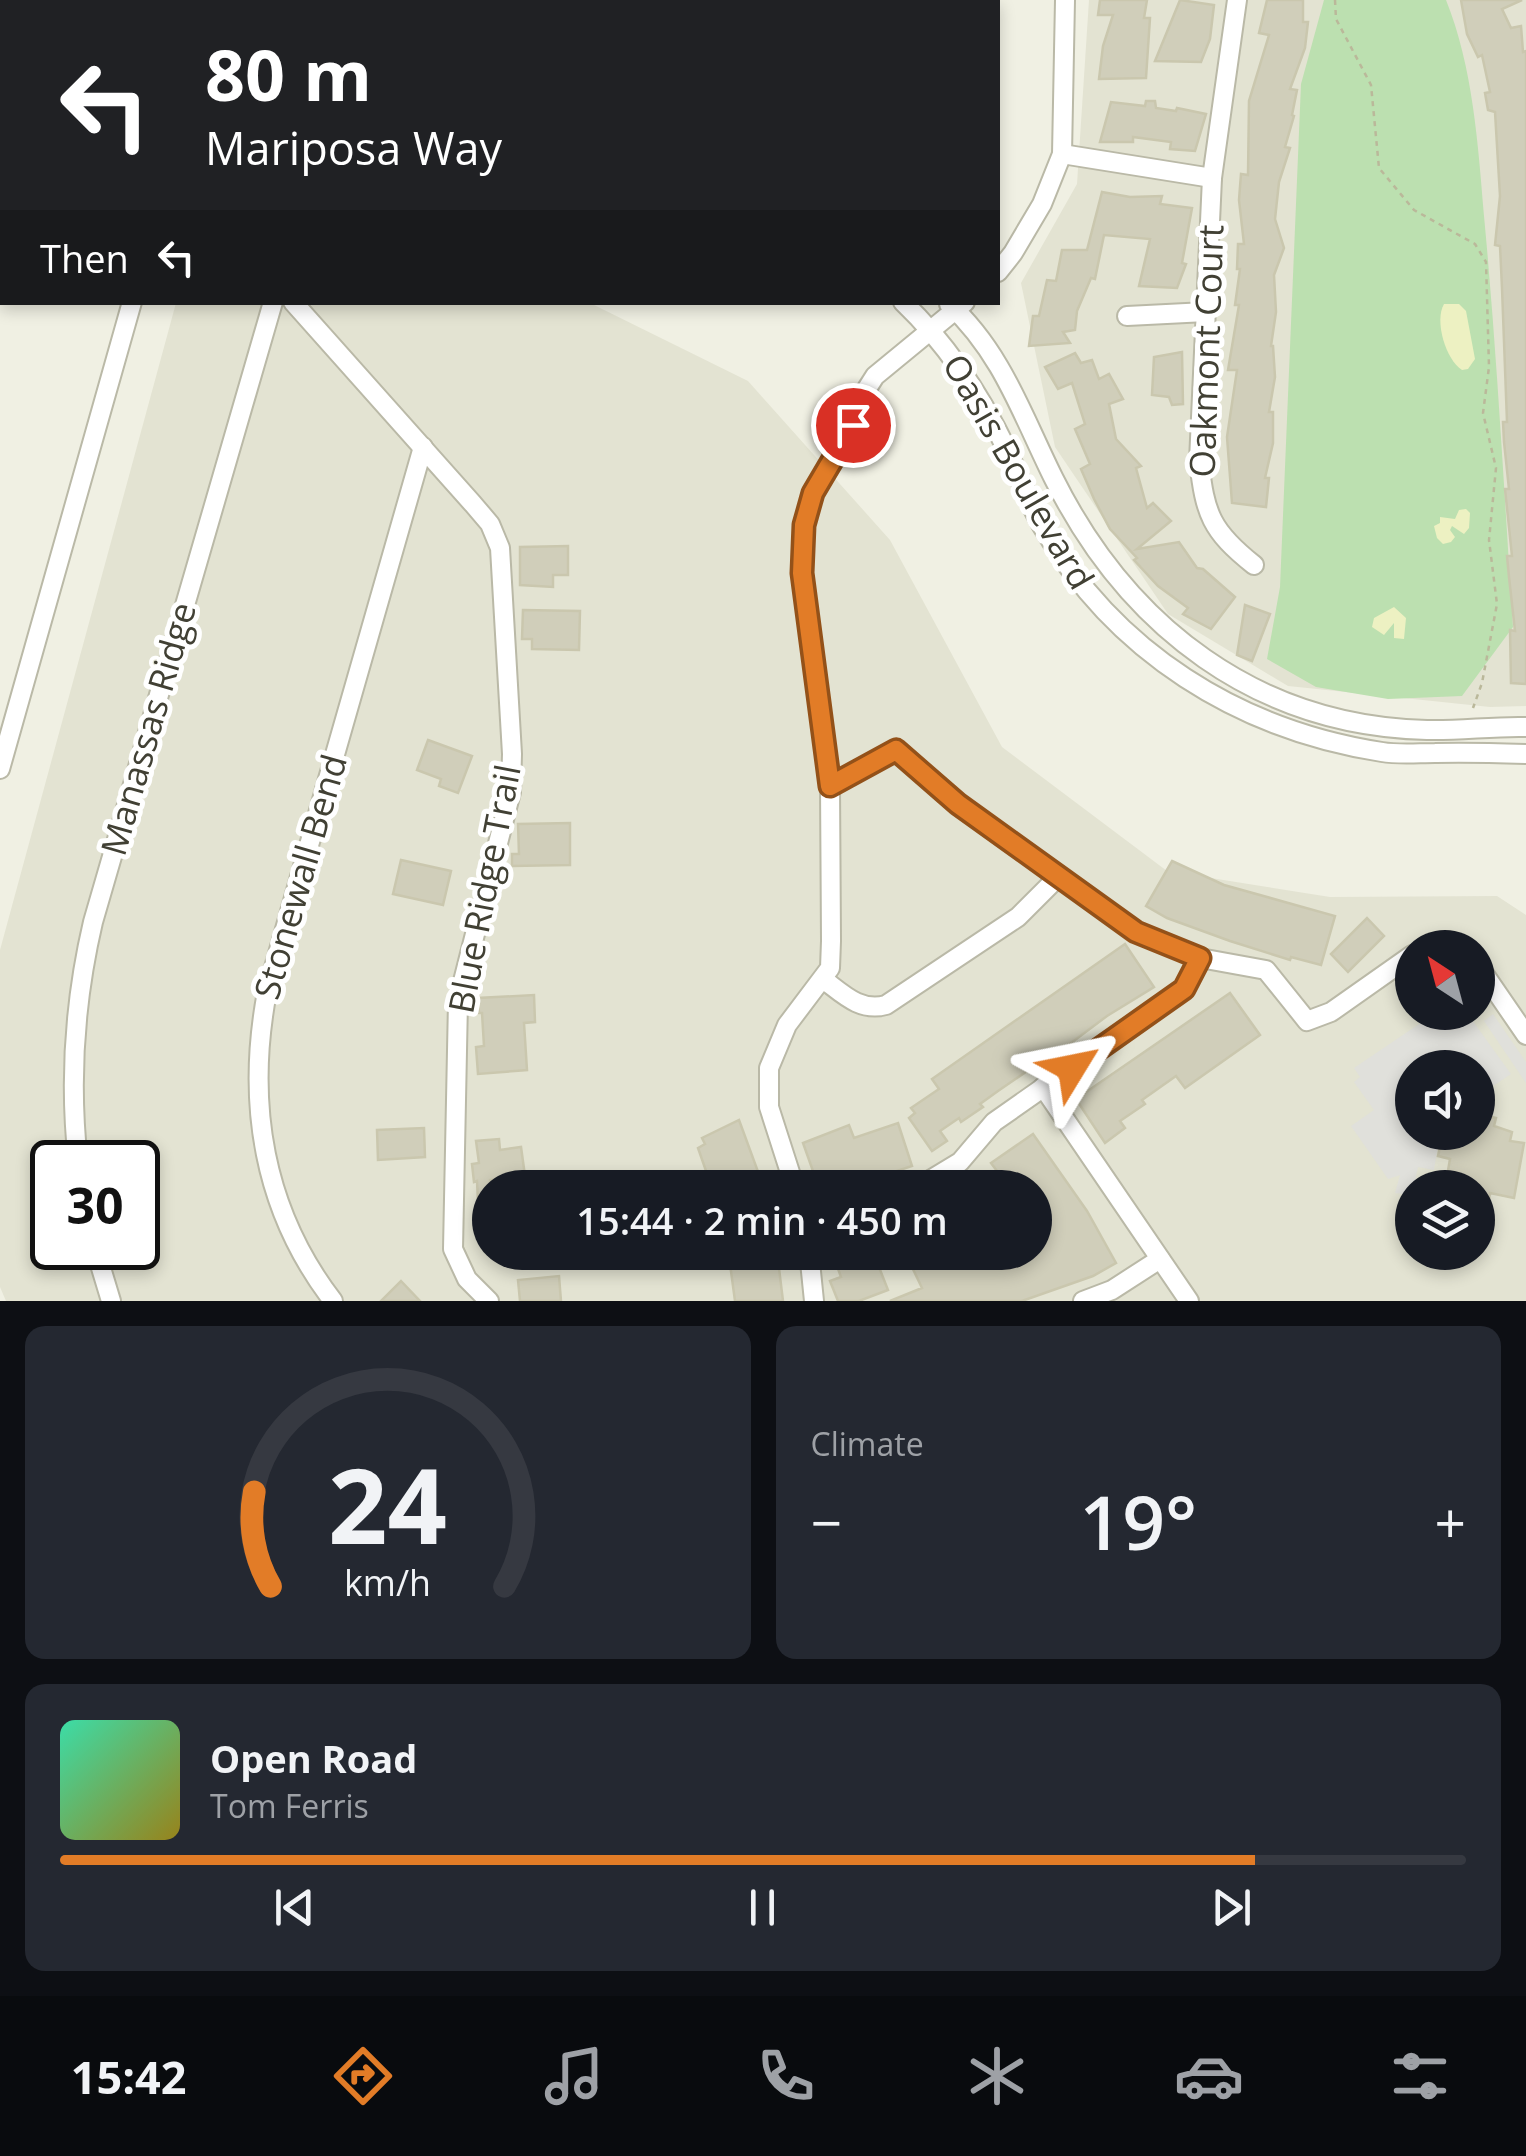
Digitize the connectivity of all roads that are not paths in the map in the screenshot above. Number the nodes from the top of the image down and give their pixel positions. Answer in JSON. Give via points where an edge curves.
{"nodes":[{"id":1,"x":1065,"y":0,"type":"edge"},
{"id":2,"x":1237,"y":0,"type":"edge"},
{"id":3,"x":1062,"y":154,"type":"junction"},
{"id":4,"x":1212,"y":178,"type":"junction"},
{"id":5,"x":1000,"y":270,"type":"edge"},
{"id":6,"x":131,"y":305,"type":"edge"},
{"id":7,"x":272,"y":305,"type":"edge"},
{"id":8,"x":296,"y":305,"type":"edge"},
{"id":9,"x":906,"y":305,"type":"edge"},
{"id":10,"x":956,"y":305,"type":"edge"},
{"id":11,"x":1206,"y":312,"type":"junction"},
{"id":12,"x":1127,"y":316,"type":"dead end"},
{"id":13,"x":932,"y":330,"type":"junction"},
{"id":14,"x":423,"y":447,"type":"junction"},
{"id":15,"x":1254,"y":565,"type":"dead end"},
{"id":16,"x":1526,"y":728,"type":"edge"},
{"id":17,"x":1526,"y":754,"type":"edge"},
{"id":18,"x":0,"y":768,"type":"edge"},
{"id":19,"x":830,"y":786,"type":"junction"},
{"id":20,"x":1058,"y":877,"type":"junction"},
{"id":21,"x":1200,"y":958,"type":"junction"},
{"id":22,"x":1395,"y":967,"type":"edge"},
{"id":23,"x":823,"y":979,"type":"junction"},
{"id":24,"x":1495,"y":990,"type":"edge"},
{"id":25,"x":1526,"y":1035,"type":"edge"},
{"id":26,"x":1043,"y":1088,"type":"junction"},
{"id":27,"x":75,"y":1140,"type":"edge"},
{"id":28,"x":789,"y":1170,"type":"edge"},
{"id":29,"x":947,"y":1170,"type":"edge"},
{"id":30,"x":1160,"y":1259,"type":"junction"},
{"id":31,"x":102,"y":1270,"type":"edge"},
{"id":32,"x":811,"y":1270,"type":"edge"},
{"id":33,"x":111,"y":1301,"type":"edge"},
{"id":34,"x":333,"y":1301,"type":"edge"},
{"id":35,"x":489,"y":1301,"type":"edge"},
{"id":36,"x":814,"y":1301,"type":"edge"},
{"id":37,"x":1083,"y":1301,"type":"edge"},
{"id":38,"x":1189,"y":1301,"type":"edge"}],
"edges":[{"from":1,"to":3,"type":"street"},
{"from":2,"to":4,"type":"street","name":"Oakmont Court"},
{"from":3,"to":4,"type":"street"},
{"from":3,"to":5,"type":"street","via":[[1042,204]]},
{"from":4,"to":11,"type":"street","name":"Oakmont Court"},
{"from":6,"to":18,"type":"street"},
{"from":7,"to":27,"type":"street","name":"Manassas Ridge","via":[[93,922],[73,1037]]},
{"from":8,"to":14,"type":"street","name":"Blue Ridge Trail"},
{"from":9,"to":13,"type":"street","name":"Oasis Boulevard"},
{"from":10,"to":13,"type":"street"},
{"from":10,"to":16,"type":"street","name":"Oasis Boulevard","via":[[1006,375],[1088,543],[1181,644],[1268,696],[1347,720],[1426,730]]},
{"from":11,"to":12,"type":"street"},
{"from":11,"to":15,"type":"street","name":"Oakmont Court","via":[[1190,462],[1220,534]]},
{"from":13,"to":17,"type":"street","name":"Oasis Boulevard","via":[[976,392],[1040,524],[1081,588],[1178,673],[1238,710],[1310,737],[1386,753]]},
{"from":13,"to":19,"type":"street","via":[[875,376],[813,493],[804,525],[802,573]]},
{"from":14,"to":34,"type":"street","name":"Stonewall Bend","via":[[258,1036],[265,1163],[280,1206]]},
{"from":14,"to":35,"type":"street","name":"Blue Ridge Trail","via":[[490,524],[500,548],[511,792],[458,1002],[452,1249]]},
{"from":19,"to":20,"type":"street","via":[[896,750]]},
{"from":19,"to":23,"type":"street","via":[[830,968]]},
{"from":20,"to":21,"type":"street","via":[[1136,932]]},
{"from":20,"to":23,"type":"street","via":[[1018,918],[886,1005],[855,1002]]},
{"from":21,"to":22,"type":"street","via":[[1266,970],[1308,1021]]},
{"from":21,"to":26,"type":"street","via":[[1184,989]]},
{"from":23,"to":28,"type":"street","via":[[788,1025],[769,1068],[769,1107]]},
{"from":24,"to":25,"type":"street"},
{"from":26,"to":29,"type":"street","via":[[994,1122]]},
{"from":26,"to":30,"type":"street"},
{"from":30,"to":37,"type":"street"},
{"from":30,"to":38,"type":"street"},
{"from":31,"to":33,"type":"street"},
{"from":32,"to":36,"type":"street"}]}
